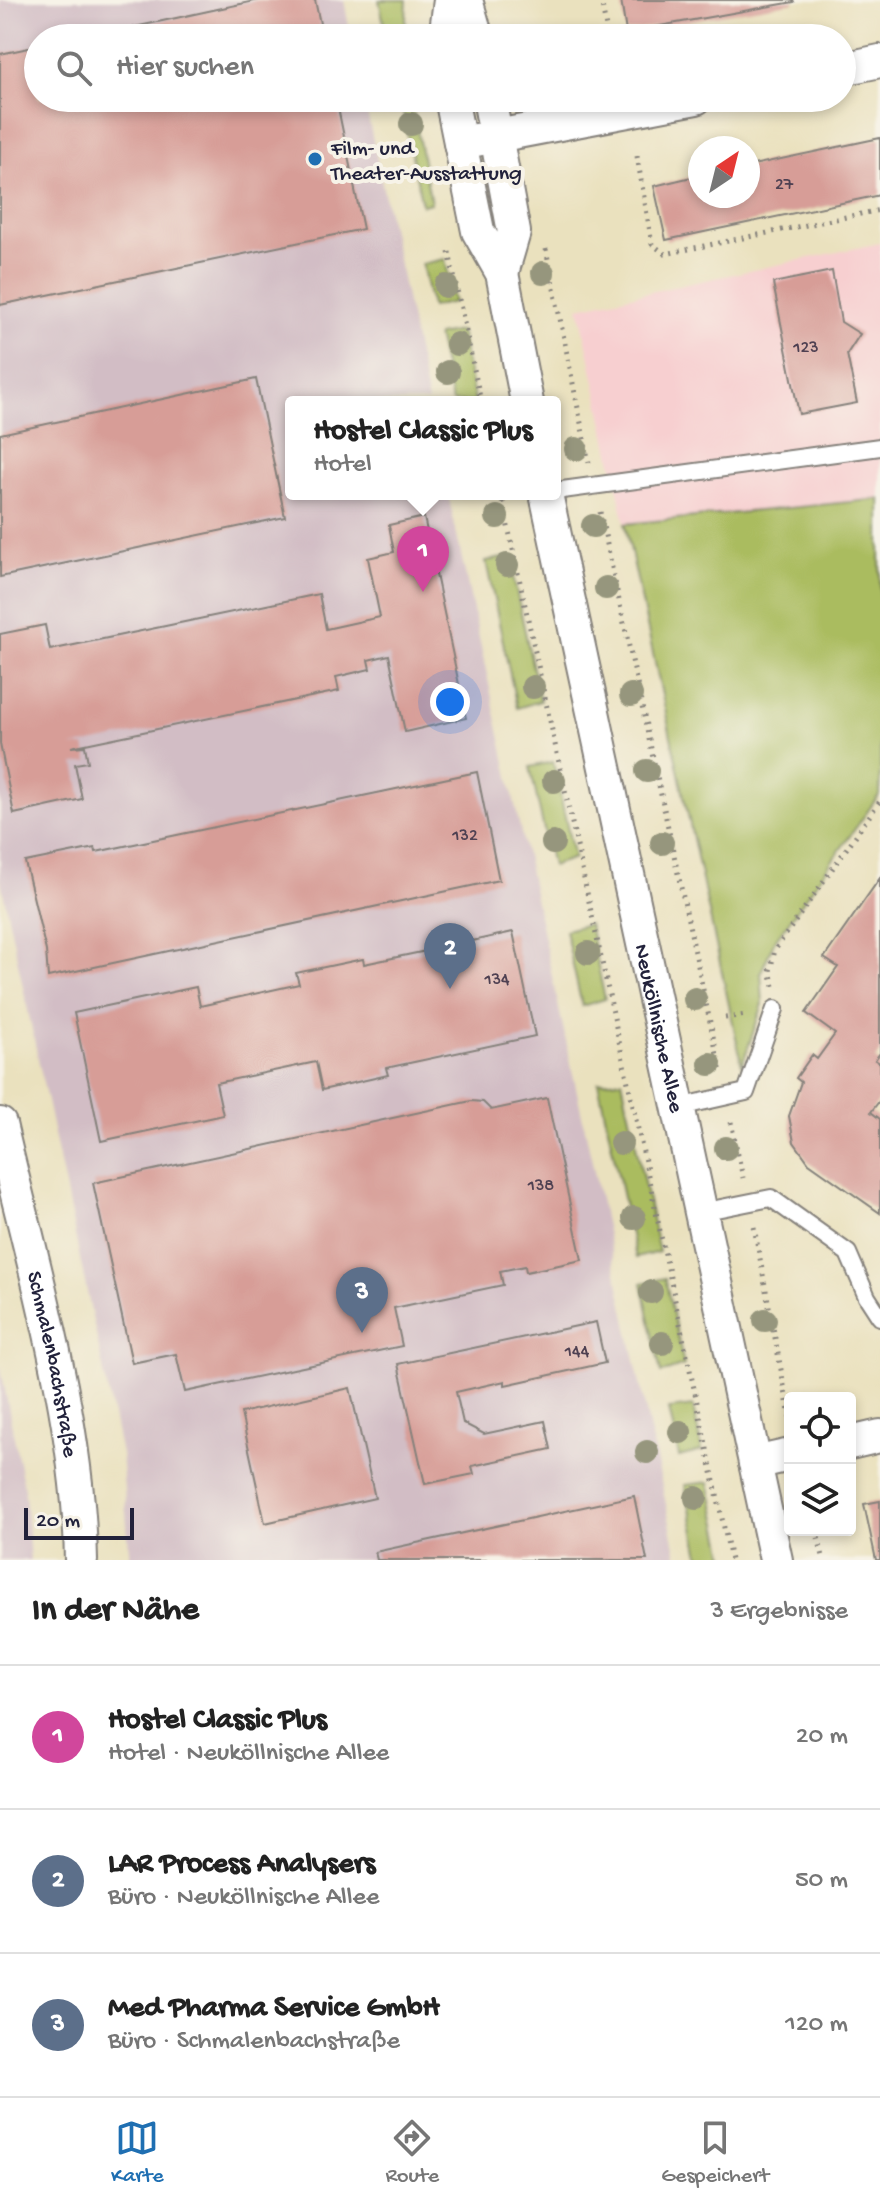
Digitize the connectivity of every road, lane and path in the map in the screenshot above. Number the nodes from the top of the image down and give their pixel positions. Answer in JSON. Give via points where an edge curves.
{"nodes":[{"id":1,"x":450,"y":0,"type":"edge"},
{"id":2,"x":466,"y":0,"type":"edge"},
{"id":3,"x":601,"y":0,"type":"edge"},
{"id":4,"x":447,"y":24,"type":"edge"},
{"id":5,"x":473,"y":24,"type":"edge"},
{"id":6,"x":605,"y":24,"type":"edge"},
{"id":7,"x":880,"y":61,"type":"edge"},
{"id":8,"x":856,"y":66,"type":"edge"},
{"id":9,"x":454,"y":112,"type":"edge"},
{"id":10,"x":492,"y":112,"type":"edge"},
{"id":11,"x":625,"y":112,"type":"edge"},
{"id":12,"x":497,"y":137,"type":"junction"},
{"id":13,"x":460,"y":143,"type":"junction"},
{"id":14,"x":637,"y":156,"type":"dead end"},
{"id":15,"x":880,"y":210,"type":"edge"},
{"id":16,"x":544,"y":235,"type":"dead end"},
{"id":17,"x":502,"y":273,"type":"junction"},
{"id":18,"x":526,"y":396,"type":"edge"},
{"id":19,"x":880,"y":447,"type":"edge"},
{"id":20,"x":594,"y":485,"type":"junction"},
{"id":21,"x":561,"y":490,"type":"edge"},
{"id":22,"x":502,"y":500,"type":"edge"},
{"id":23,"x":547,"y":500,"type":"edge"},
{"id":24,"x":880,"y":801,"type":"edge"},
{"id":25,"x":775,"y":1009,"type":"joint"},
{"id":26,"x":726,"y":1096,"type":"junction"},
{"id":27,"x":679,"y":1107,"type":"junction"},
{"id":28,"x":0,"y":1124,"type":"edge"},
{"id":29,"x":749,"y":1202,"type":"junction"},
{"id":30,"x":701,"y":1212,"type":"junction"},
{"id":31,"x":880,"y":1317,"type":"edge"},
{"id":32,"x":785,"y":1392,"type":"edge"},
{"id":33,"x":880,"y":1436,"type":"edge"},
{"id":34,"x":856,"y":1442,"type":"edge"},
{"id":35,"x":784,"y":1456,"type":"edge"},
{"id":36,"x":755,"y":1463,"type":"junction"},
{"id":37,"x":818,"y":1536,"type":"edge"},
{"id":38,"x":81,"y":1560,"type":"edge"},
{"id":39,"x":731,"y":1560,"type":"edge"},
{"id":40,"x":776,"y":1560,"type":"edge"},
{"id":41,"x":824,"y":1560,"type":"edge"}],
"edges":[{"from":1,"to":4,"type":"street"},
{"from":2,"to":5,"type":"street"},
{"from":3,"to":6,"type":"path"},
{"from":7,"to":8,"type":"street"},
{"from":9,"to":13,"type":"street"},
{"from":10,"to":12,"type":"street"},
{"from":11,"to":12,"type":"street"},
{"from":12,"to":13,"type":"street"},
{"from":12,"to":17,"type":"street","via":[[514,232]]},
{"from":13,"to":17,"type":"street","via":[[478,231]]},
{"from":14,"to":15,"type":"path","via":[[652,244],[665,254]]},
{"from":16,"to":20,"type":"path"},
{"from":17,"to":18,"type":"street"},
{"from":19,"to":20,"type":"lane"},
{"from":20,"to":21,"type":"lane"},
{"from":20,"to":26,"type":"path"},
{"from":22,"to":39,"type":"path"},
{"from":23,"to":27,"type":"street","name":"Neuköllnische Allee"},
{"from":24,"to":25,"type":"path","via":[[775,950],[770,971],[778,999]]},
{"from":25,"to":26,"type":"lane","via":[[746,1092]]},
{"from":26,"to":27,"type":"lane"},
{"from":26,"to":29,"type":"path"},
{"from":27,"to":30,"type":"street","name":"Neuköllnische Allee"},
{"from":28,"to":38,"type":"street","name":"Schmalenbachstraße","via":[[65,1413],[80,1501]]},
{"from":29,"to":30,"type":"lane"},
{"from":29,"to":31,"type":"lane","via":[[771,1198],[848,1253]]},
{"from":29,"to":32,"type":"path"},
{"from":30,"to":36,"type":"street","name":"Neuköllnische Allee"},
{"from":33,"to":34,"type":"street"},
{"from":35,"to":36,"type":"street"},
{"from":36,"to":40,"type":"street","name":"Neuköllnische Allee"},
{"from":37,"to":41,"type":"path"}]}
